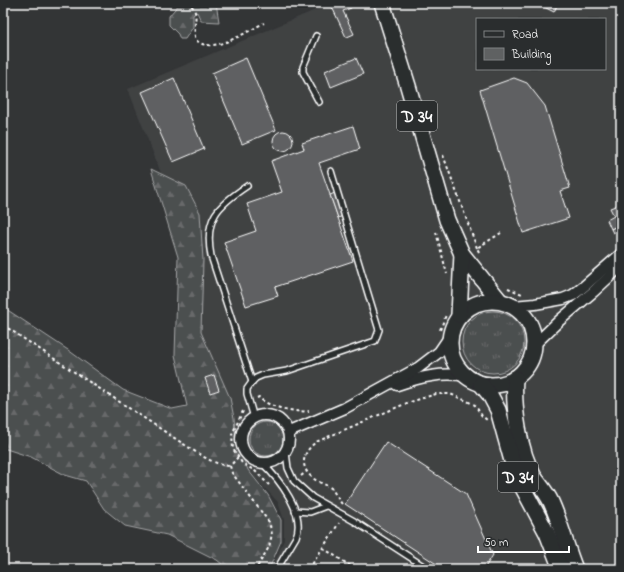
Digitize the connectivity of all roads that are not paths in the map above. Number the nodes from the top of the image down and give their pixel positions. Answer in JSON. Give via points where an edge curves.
{"nodes":[{"id":1,"x":382,"y":3,"type":"edge"},
{"id":2,"x":316,"y":36,"type":"dead end"},
{"id":3,"x":319,"y":102,"type":"dead end"},
{"id":4,"x":331,"y":171,"type":"dead end"},
{"id":5,"x":247,"y":186,"type":"dead end"},
{"id":6,"x":462,"y":254,"type":"junction"},
{"id":7,"x":621,"y":254,"type":"edge"},
{"id":8,"x":621,"y":266,"type":"edge"},
{"id":9,"x":507,"y":303,"type":"junction"},
{"id":10,"x":453,"y":314,"type":"junction"},
{"id":11,"x":445,"y":334,"type":"junction"},
{"id":12,"x":535,"y":344,"type":"junction"},
{"id":13,"x":466,"y":376,"type":"junction"},
{"id":14,"x":515,"y":378,"type":"junction"},
{"id":15,"x":252,"y":382,"type":"junction"},
{"id":16,"x":480,"y":384,"type":"junction"},
{"id":17,"x":367,"y":397,"type":"junction"},
{"id":18,"x":254,"y":418,"type":"junction"},
{"id":19,"x":289,"y":432,"type":"junction"},
{"id":20,"x":286,"y":452,"type":"junction"},
{"id":21,"x":262,"y":463,"type":"junction"},
{"id":22,"x":326,"y":506,"type":"junction"},
{"id":23,"x":295,"y":511,"type":"junction"},
{"id":24,"x":277,"y":569,"type":"edge"},
{"id":25,"x":428,"y":569,"type":"edge"},
{"id":26,"x":561,"y":569,"type":"edge"},
{"id":27,"x":575,"y":569,"type":"edge"}],
"edges":[{"from":1,"to":6,"type":"main road","number":"D 34","via":[[448,220]]},
{"from":2,"to":3,"type":"lane","via":[[303,72]]},
{"from":4,"to":15,"type":"lane","via":[[379,330],[375,341],[280,372],[263,375]]},
{"from":5,"to":15,"type":"lane","via":[[227,199],[219,208],[212,220],[208,237],[211,256]]},
{"from":6,"to":9,"type":"main road","number":"D 34"},
{"from":6,"to":10,"type":"main road","number":"D 34"},
{"from":7,"to":9,"type":"street","via":[[582,288],[563,299],[535,304]]},
{"from":8,"to":12,"type":"street"},
{"from":9,"to":10,"type":"main road","via":[[488,300],[477,302]]},
{"from":9,"to":12,"type":"main road","via":[[522,313],[529,322]]},
{"from":10,"to":11,"type":"main road","via":[[452,328]]},
{"from":11,"to":13,"type":"main road","via":[[452,358]]},
{"from":11,"to":17,"type":"street","via":[[443,347],[434,357]]},
{"from":12,"to":14,"type":"main road","via":[[529,364]]},
{"from":13,"to":16,"type":"main road"},
{"from":13,"to":17,"type":"street","via":[[446,374],[423,377]]},
{"from":14,"to":16,"type":"main road","via":[[504,383]]},
{"from":14,"to":27,"type":"main road","number":"D 34","via":[[514,402],[527,461],[550,501]]},
{"from":15,"to":18,"type":"lane","via":[[247,389]]},
{"from":16,"to":26,"type":"main road","number":"D 34","via":[[495,402],[518,477],[545,528]]},
{"from":17,"to":19,"type":"street"},
{"from":18,"to":19,"type":"street","via":[[260,415],[275,417],[281,420]]},
{"from":18,"to":21,"type":"street","via":[[244,429],[242,443],[249,456]]},
{"from":19,"to":20,"type":"street","via":[[289,446]]},
{"from":20,"to":21,"type":"street","via":[[276,461]]},
{"from":20,"to":22,"type":"lane","via":[[288,468],[294,481]]},
{"from":21,"to":23,"type":"lane","via":[[284,488]]},
{"from":22,"to":23,"type":"lane","via":[[310,512]]},
{"from":22,"to":25,"type":"lane"},
{"from":23,"to":24,"type":"lane","via":[[298,533]]}]}
